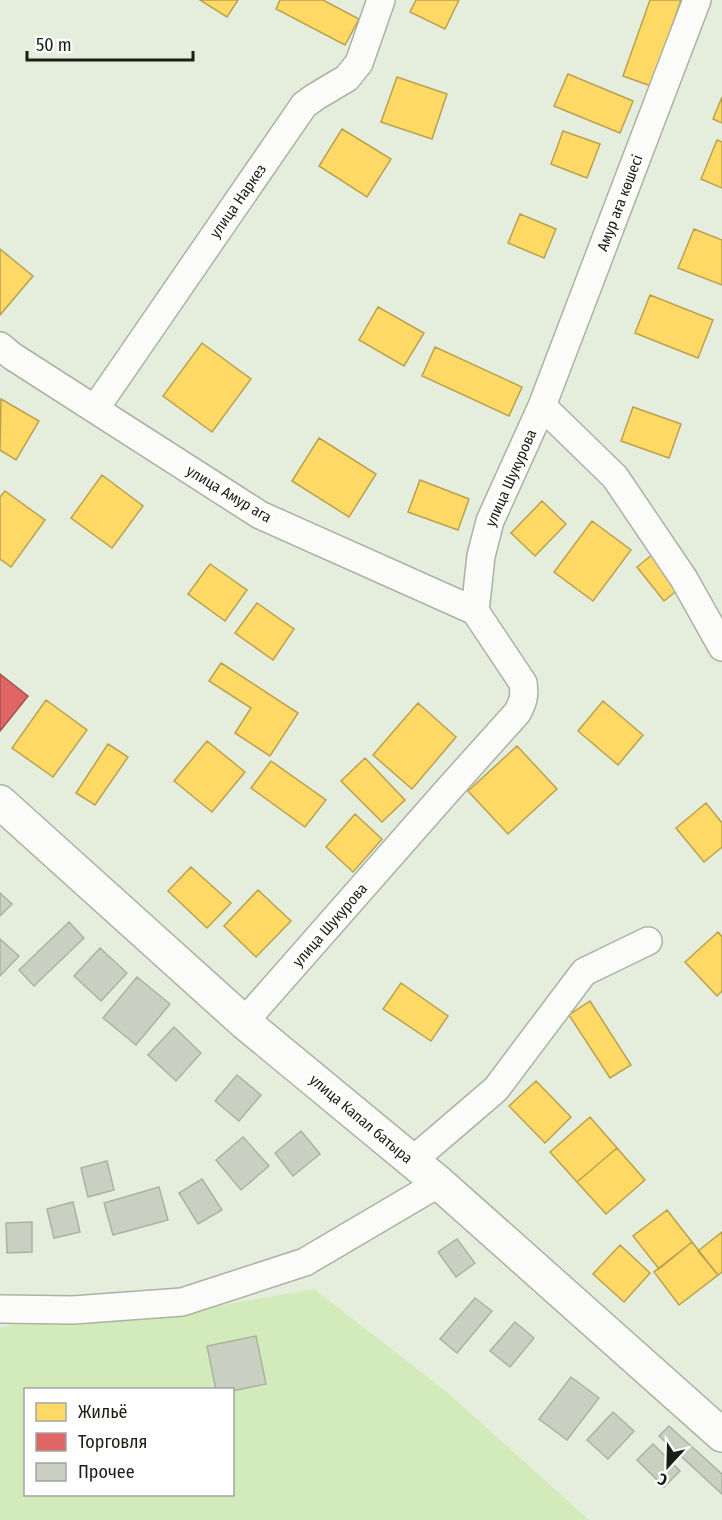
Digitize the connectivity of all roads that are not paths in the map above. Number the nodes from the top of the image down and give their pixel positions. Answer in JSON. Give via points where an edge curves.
{"nodes":[{"id":1,"x":381,"y":0,"type":"edge"},
{"id":2,"x":697,"y":0,"type":"edge"},
{"id":3,"x":0,"y":346,"type":"edge"},
{"id":4,"x":542,"y":406,"type":"junction"},
{"id":5,"x":94,"y":409,"type":"junction"},
{"id":6,"x":475,"y":611,"type":"junction"},
{"id":7,"x":722,"y":647,"type":"edge"},
{"id":8,"x":0,"y":802,"type":"edge"},
{"id":9,"x":648,"y":941,"type":"dead end"},
{"id":10,"x":244,"y":1022,"type":"junction"},
{"id":11,"x":412,"y":1161,"type":"junction"},
{"id":12,"x":439,"y":1183,"type":"junction"},
{"id":13,"x":0,"y":1308,"type":"edge"},
{"id":14,"x":722,"y":1435,"type":"edge"}],
"edges":[{"from":1,"to":5,"type":"street","name":"улица Наркез","via":[[359,63],[347,78],[304,105]]},
{"from":2,"to":4,"type":"street","name":"Амур аға көшесі"},
{"from":3,"to":5,"type":"street","name":"улица Амур ага"},
{"from":4,"to":6,"type":"street","name":"улица Шукурова","via":[[490,521],[481,556]]},
{"from":4,"to":7,"type":"street","name":"улица Шукурова","via":[[615,477],[684,579]]},
{"from":5,"to":6,"type":"street","name":"улица Амур ага","via":[[260,515]]},
{"from":6,"to":10,"type":"street","name":"улица Шукурова","via":[[523,683],[523,704]]},
{"from":8,"to":10,"type":"main road","name":"улица Капал батыра"},
{"from":9,"to":11,"type":"street","via":[[584,972],[496,1089]]},
{"from":10,"to":11,"type":"main road","name":"улица Капал батыра"},
{"from":11,"to":12,"type":"main road","name":"улица Капал батыра"},
{"from":12,"to":13,"type":"street","via":[[305,1263],[182,1302],[73,1310]]},
{"from":12,"to":14,"type":"main road","name":"улица Капал батыра"}]}
